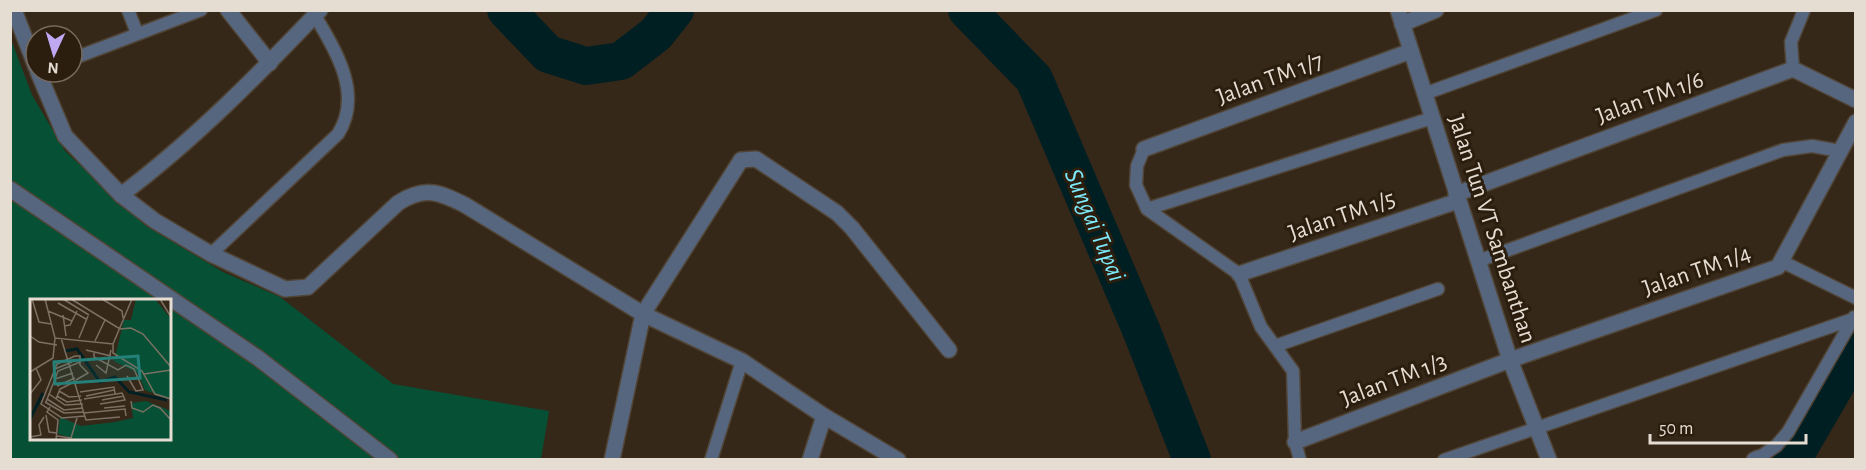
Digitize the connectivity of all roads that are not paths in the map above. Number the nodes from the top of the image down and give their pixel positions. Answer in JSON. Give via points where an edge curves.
{"nodes":[{"id":1,"x":14,"y":10,"type":"edge"},
{"id":2,"x":128,"y":10,"type":"edge"},
{"id":3,"x":201,"y":10,"type":"edge"},
{"id":4,"x":228,"y":10,"type":"edge"},
{"id":5,"x":1436,"y":10,"type":"edge"},
{"id":6,"x":1656,"y":10,"type":"edge"},
{"id":7,"x":1804,"y":10,"type":"edge"},
{"id":8,"x":318,"y":13,"type":"edge"},
{"id":9,"x":1400,"y":17,"type":"edge"},
{"id":10,"x":137,"y":33,"type":"junction"},
{"id":11,"x":24,"y":35,"type":"edge"},
{"id":12,"x":1411,"y":51,"type":"junction"},
{"id":13,"x":84,"y":54,"type":"edge"},
{"id":14,"x":270,"y":63,"type":"junction"},
{"id":15,"x":1793,"y":69,"type":"junction"},
{"id":16,"x":44,"y":84,"type":"edge"},
{"id":17,"x":1424,"y":94,"type":"junction"},
{"id":18,"x":1856,"y":100,"type":"edge"},
{"id":19,"x":1432,"y":118,"type":"junction"},
{"id":20,"x":1856,"y":122,"type":"edge"},
{"id":21,"x":1144,"y":149,"type":"joint"},
{"id":22,"x":1840,"y":151,"type":"junction"},
{"id":23,"x":10,"y":189,"type":"edge"},
{"id":24,"x":121,"y":195,"type":"junction"},
{"id":25,"x":1457,"y":197,"type":"junction"},
{"id":26,"x":1147,"y":209,"type":"junction"},
{"id":27,"x":211,"y":254,"type":"junction"},
{"id":28,"x":1478,"y":261,"type":"junction"},
{"id":29,"x":1781,"y":261,"type":"junction"},
{"id":30,"x":1239,"y":274,"type":"junction"},
{"id":31,"x":1438,"y":289,"type":"dead end"},
{"id":32,"x":1856,"y":298,"type":"edge"},
{"id":33,"x":643,"y":314,"type":"junction"},
{"id":34,"x":1854,"y":316,"type":"edge"},
{"id":35,"x":1275,"y":346,"type":"junction"},
{"id":36,"x":949,"y":350,"type":"dead end"},
{"id":37,"x":1510,"y":360,"type":"junction"},
{"id":38,"x":742,"y":361,"type":"junction"},
{"id":39,"x":824,"y":416,"type":"junction"},
{"id":40,"x":1536,"y":426,"type":"junction"},
{"id":41,"x":1295,"y":442,"type":"junction"},
{"id":42,"x":390,"y":459,"type":"edge"},
{"id":43,"x":612,"y":459,"type":"edge"},
{"id":44,"x":711,"y":459,"type":"edge"},
{"id":45,"x":810,"y":459,"type":"edge"},
{"id":46,"x":898,"y":459,"type":"edge"},
{"id":47,"x":1300,"y":459,"type":"edge"},
{"id":48,"x":1444,"y":459,"type":"edge"},
{"id":49,"x":1549,"y":459,"type":"edge"},
{"id":50,"x":1756,"y":459,"type":"edge"}],
"edges":[{"from":1,"to":11,"type":"street"},
{"from":2,"to":10,"type":"lane"},
{"from":3,"to":10,"type":"lane"},
{"from":4,"to":14,"type":"street"},
{"from":5,"to":9,"type":"street"},
{"from":6,"to":17,"type":"lane"},
{"from":7,"to":15,"type":"lane","via":[[1791,42]]},
{"from":8,"to":14,"type":"street"},
{"from":8,"to":27,"type":"lane","via":[[339,56],[349,111],[345,123]]},
{"from":9,"to":12,"type":"street","name":"Jalan Tun VT Sambanthan"},
{"from":10,"to":13,"type":"lane"},
{"from":12,"to":17,"type":"street","name":"Jalan Tun VT Sambanthan"},
{"from":12,"to":21,"type":"street","name":"Jalan TM 1/7"},
{"from":14,"to":24,"type":"street","via":[[147,176]]},
{"from":15,"to":18,"type":"street"},
{"from":15,"to":25,"type":"street","name":"Jalan TM 1/6"},
{"from":16,"to":24,"type":"street","via":[[65,136]]},
{"from":17,"to":19,"type":"street","name":"Jalan Tun VT Sambanthan"},
{"from":19,"to":25,"type":"street","name":"Jalan Tun VT Sambanthan"},
{"from":19,"to":26,"type":"lane"},
{"from":20,"to":22,"type":"street","name":"Jalan TM 1/4"},
{"from":21,"to":26,"type":"lane","via":[[1137,166],[1136,185]]},
{"from":22,"to":28,"type":"lane","via":[[1812,146],[1783,150]]},
{"from":22,"to":29,"type":"street","name":"Jalan TM 1/4"},
{"from":23,"to":42,"type":"street","via":[[258,358]]},
{"from":24,"to":27,"type":"street","via":[[155,221]]},
{"from":25,"to":28,"type":"street","name":"Jalan Tun VT Sambanthan"},
{"from":25,"to":30,"type":"street","name":"Jalan TM 1/5"},
{"from":26,"to":30,"type":"lane"},
{"from":27,"to":33,"type":"street","via":[[285,289],[308,287],[398,203],[410,196],[437,191]]},
{"from":28,"to":37,"type":"street","name":"Jalan Tun VT Sambanthan"},
{"from":29,"to":32,"type":"lane"},
{"from":29,"to":37,"type":"street","name":"Jalan TM 1/4","via":[[1778,267]]},
{"from":30,"to":35,"type":"lane","via":[[1261,327]]},
{"from":31,"to":35,"type":"lane"},
{"from":33,"to":36,"type":"street","via":[[741,160],[749,158],[837,213]]},
{"from":33,"to":38,"type":"street"},
{"from":33,"to":43,"type":"street"},
{"from":34,"to":40,"type":"lane"},
{"from":34,"to":50,"type":"lane","via":[[1788,432]]},
{"from":35,"to":41,"type":"lane","via":[[1293,371]]},
{"from":37,"to":40,"type":"street","name":"Jalan Tun VT Sambanthan"},
{"from":37,"to":41,"type":"street","name":"Jalan TM 1/3"},
{"from":38,"to":39,"type":"street"},
{"from":38,"to":44,"type":"lane"},
{"from":39,"to":45,"type":"street"},
{"from":39,"to":46,"type":"street"},
{"from":40,"to":48,"type":"lane"},
{"from":40,"to":49,"type":"street","name":"Jalan Tun VT Sambanthan"},
{"from":41,"to":47,"type":"lane"}]}
